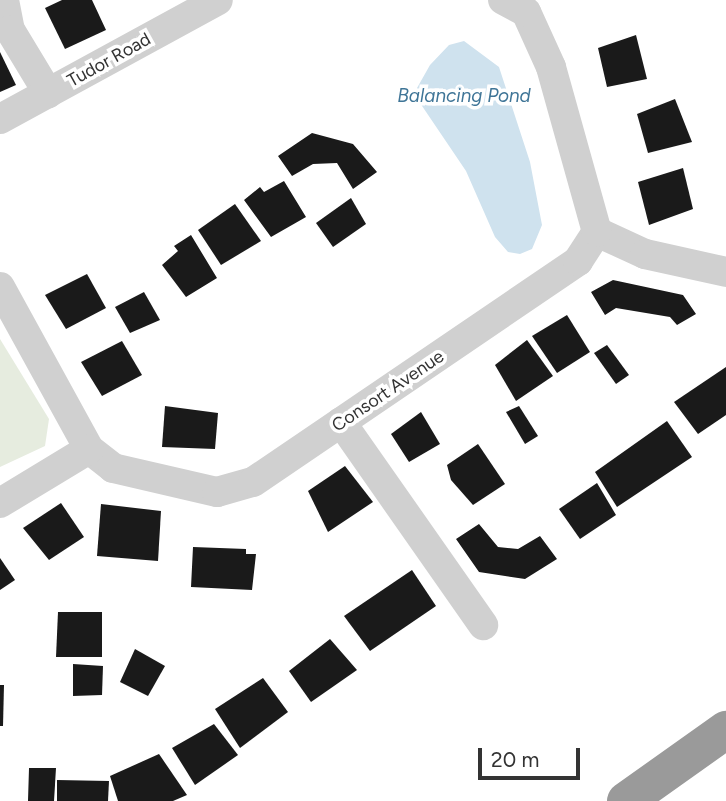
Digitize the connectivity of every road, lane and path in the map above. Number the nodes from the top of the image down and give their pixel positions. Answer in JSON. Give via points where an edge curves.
{"nodes":[{"id":1,"x":4,"y":0,"type":"edge"},
{"id":2,"x":218,"y":0,"type":"edge"},
{"id":3,"x":503,"y":0,"type":"edge"},
{"id":4,"x":48,"y":93,"type":"junction"},
{"id":5,"x":0,"y":119,"type":"edge"},
{"id":6,"x":597,"y":232,"type":"junction"},
{"id":7,"x":726,"y":272,"type":"edge"},
{"id":8,"x":0,"y":287,"type":"edge"},
{"id":9,"x":341,"y":422,"type":"junction"},
{"id":10,"x":89,"y":449,"type":"junction"},
{"id":11,"x":0,"y":503,"type":"edge"},
{"id":12,"x":483,"y":625,"type":"dead end"},
{"id":13,"x":726,"y":730,"type":"edge"},
{"id":14,"x":626,"y":801,"type":"edge"}],
"edges":[{"from":1,"to":4,"type":"street","via":[[10,30]]},
{"from":2,"to":4,"type":"street","name":"Tudor Road"},
{"from":3,"to":6,"type":"street","via":[[526,12],[551,67]]},
{"from":4,"to":5,"type":"street","name":"Tudor Road"},
{"from":6,"to":7,"type":"street","via":[[645,254]]},
{"from":6,"to":9,"type":"street","name":"Consort Avenue","via":[[578,261]]},
{"from":8,"to":10,"type":"street","name":"Consort Avenue"},
{"from":9,"to":10,"type":"street","name":"Consort Avenue","via":[[254,482],[217,492],[113,468]]},
{"from":9,"to":12,"type":"street"},
{"from":10,"to":11,"type":"street"},
{"from":13,"to":14,"type":"highway"}]}
